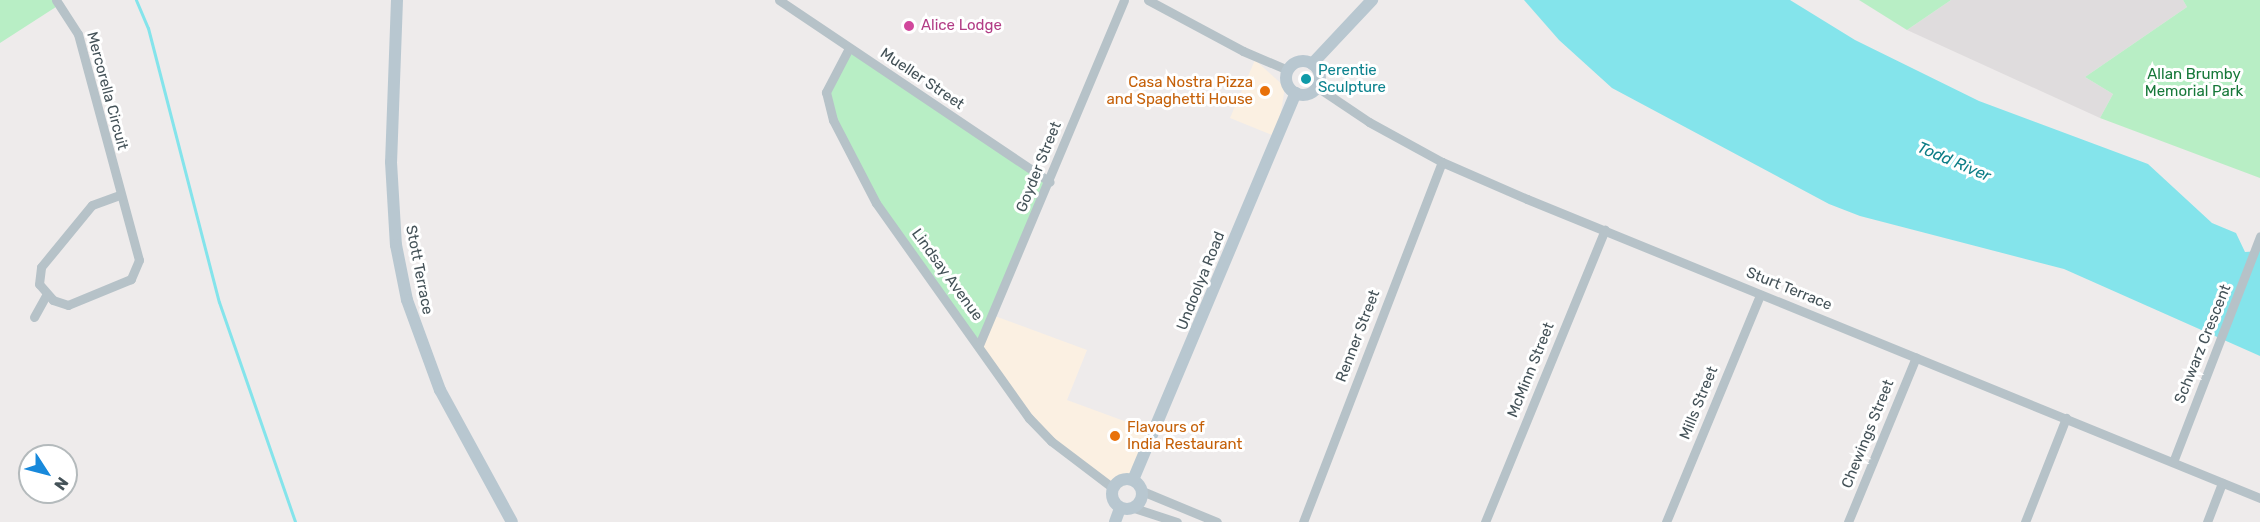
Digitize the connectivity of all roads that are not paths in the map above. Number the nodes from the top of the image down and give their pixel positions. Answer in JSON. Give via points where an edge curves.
{"nodes":[{"id":1,"x":56,"y":0,"type":"edge"},
{"id":2,"x":397,"y":0,"type":"edge"},
{"id":3,"x":779,"y":0,"type":"edge"},
{"id":4,"x":1124,"y":0,"type":"edge"},
{"id":5,"x":1148,"y":0,"type":"edge"},
{"id":6,"x":1372,"y":0,"type":"edge"},
{"id":7,"x":849,"y":48,"type":"junction"},
{"id":8,"x":1312,"y":64,"type":"junction"},
{"id":9,"x":1288,"y":70,"type":"junction"},
{"id":10,"x":1317,"y":87,"type":"junction"},
{"id":11,"x":1296,"y":93,"type":"junction"},
{"id":12,"x":1442,"y":162,"type":"junction"},
{"id":13,"x":1050,"y":182,"type":"junction"},
{"id":14,"x":120,"y":195,"type":"junction"},
{"id":15,"x":1605,"y":230,"type":"junction"},
{"id":16,"x":2260,"y":236,"type":"edge"},
{"id":17,"x":46,"y":295,"type":"junction"},
{"id":18,"x":1760,"y":295,"type":"junction"},
{"id":19,"x":34,"y":317,"type":"dead end"},
{"id":20,"x":979,"y":345,"type":"junction"},
{"id":21,"x":1916,"y":357,"type":"junction"},
{"id":22,"x":2066,"y":418,"type":"junction"},
{"id":23,"x":2173,"y":462,"type":"junction"},
{"id":24,"x":1133,"y":480,"type":"junction"},
{"id":25,"x":2223,"y":483,"type":"junction"},
{"id":26,"x":1113,"y":488,"type":"junction"},
{"id":27,"x":1142,"y":491,"type":"junction"},
{"id":28,"x":2260,"y":498,"type":"edge"},
{"id":29,"x":1120,"y":508,"type":"junction"},
{"id":30,"x":1134,"y":508,"type":"junction"},
{"id":31,"x":512,"y":522,"type":"edge"},
{"id":32,"x":1115,"y":522,"type":"edge"},
{"id":33,"x":1177,"y":522,"type":"edge"},
{"id":34,"x":1217,"y":522,"type":"edge"},
{"id":35,"x":1303,"y":522,"type":"edge"},
{"id":36,"x":1485,"y":522,"type":"edge"},
{"id":37,"x":1666,"y":522,"type":"edge"},
{"id":38,"x":1848,"y":522,"type":"edge"},
{"id":39,"x":2025,"y":522,"type":"edge"},
{"id":40,"x":2207,"y":522,"type":"edge"}],
"edges":[{"from":1,"to":14,"type":"street","name":"Mercorella Circuit","via":[[78,34]]},
{"from":2,"to":31,"type":"main road","name":"Stott Terrace","via":[[391,162],[396,245],[407,300],[440,390]]},
{"from":3,"to":7,"type":"street","name":"Mueller Street"},
{"from":4,"to":13,"type":"street","name":"Goyder Street"},
{"from":5,"to":9,"type":"street","via":[[1232,46]]},
{"from":6,"to":8,"type":"main road"},
{"from":7,"to":13,"type":"street","name":"Mueller Street"},
{"from":7,"to":20,"type":"street","name":"Lindsay Avenue","via":[[826,92],[833,120],[876,203]]},
{"from":8,"to":9,"type":"main road","via":[[1296,62]]},
{"from":8,"to":10,"type":"main road","via":[[1320,77]]},
{"from":9,"to":11,"type":"main road","via":[[1286,81]]},
{"from":10,"to":11,"type":"main road","via":[[1310,94]]},
{"from":10,"to":12,"type":"street","name":"Sturt Terrace","via":[[1369,122]]},
{"from":11,"to":24,"type":"main road","name":"Undoolya Road"},
{"from":12,"to":15,"type":"street","name":"Sturt Terrace"},
{"from":12,"to":35,"type":"street","name":"Renner Street"},
{"from":13,"to":20,"type":"street","name":"Goyder Street"},
{"from":14,"to":17,"type":"street","via":[[92,205],[41,267],[39,284]]},
{"from":14,"to":17,"type":"street","name":"Mercorella Circuit","via":[[139,260],[131,279],[68,305]]},
{"from":15,"to":18,"type":"street","name":"Sturt Terrace"},
{"from":15,"to":36,"type":"street","name":"McMinn Street"},
{"from":16,"to":23,"type":"street","name":"Schwarz Crescent"},
{"from":17,"to":19,"type":"street"},
{"from":18,"to":21,"type":"street","name":"Sturt Terrace"},
{"from":18,"to":37,"type":"street","name":"Mills Street"},
{"from":20,"to":26,"type":"street","name":"Lindsay Avenue","via":[[1029,418],[1051,441]]},
{"from":21,"to":22,"type":"street","name":"Sturt Terrace"},
{"from":21,"to":38,"type":"street","name":"Chewings Street"},
{"from":22,"to":23,"type":"street","name":"Sturt Terrace"},
{"from":22,"to":39,"type":"street"},
{"from":23,"to":25,"type":"street","name":"Sturt Terrace"},
{"from":24,"to":26,"type":"main road","via":[[1123,479]]},
{"from":24,"to":27,"type":"main road"},
{"from":25,"to":28,"type":"street","name":"Sturt Terrace"},
{"from":25,"to":40,"type":"street"},
{"from":26,"to":29,"type":"main road","via":[[1113,502]]},
{"from":27,"to":30,"type":"main road"},
{"from":27,"to":34,"type":"street"},
{"from":29,"to":30,"type":"main road"},
{"from":29,"to":32,"type":"main road"},
{"from":30,"to":33,"type":"street"}]}
